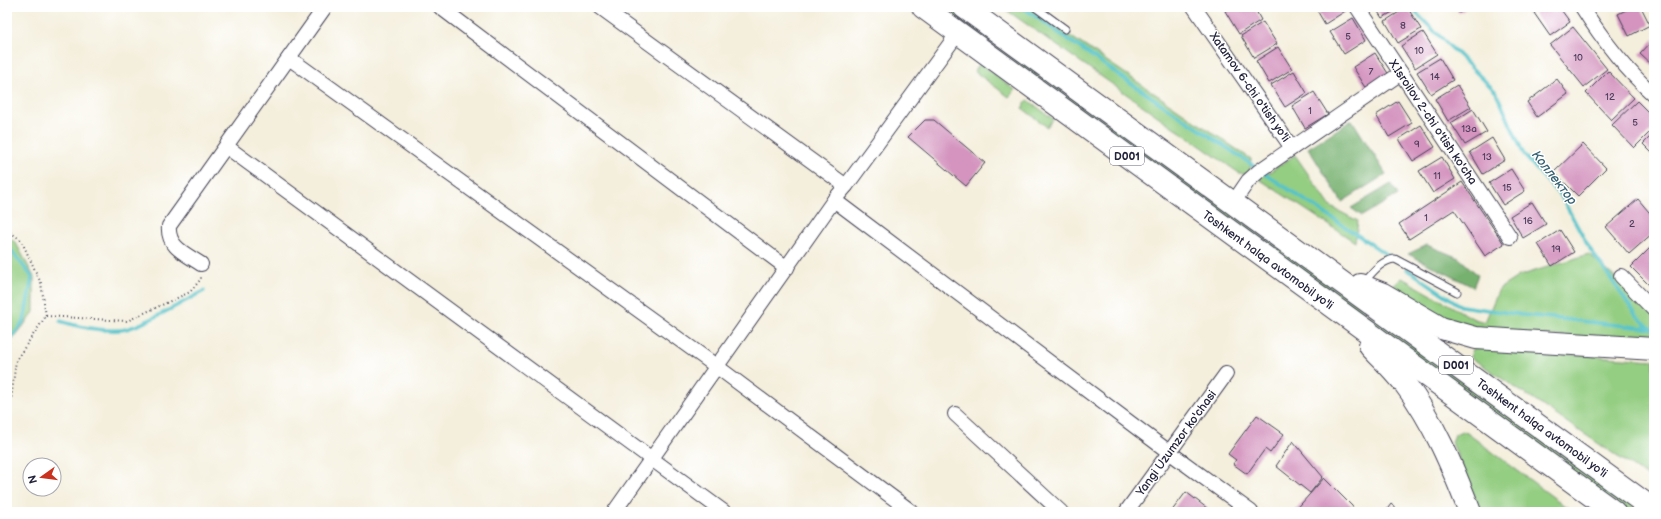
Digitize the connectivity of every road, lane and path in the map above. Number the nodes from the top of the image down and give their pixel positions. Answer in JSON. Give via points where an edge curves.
{"nodes":[{"id":1,"x":325,"y":7,"type":"edge"},
{"id":2,"x":440,"y":7,"type":"edge"},
{"id":3,"x":600,"y":7,"type":"edge"},
{"id":4,"x":923,"y":7,"type":"edge"},
{"id":5,"x":964,"y":7,"type":"edge"},
{"id":6,"x":1034,"y":7,"type":"edge"},
{"id":7,"x":1194,"y":7,"type":"edge"},
{"id":8,"x":1357,"y":7,"type":"edge"},
{"id":9,"x":1582,"y":7,"type":"edge"},
{"id":10,"x":1065,"y":29,"type":"dead end"},
{"id":11,"x":958,"y":33,"type":"junction"},
{"id":12,"x":289,"y":58,"type":"junction"},
{"id":13,"x":1401,"y":73,"type":"junction"},
{"id":14,"x":1654,"y":95,"type":"edge"},
{"id":15,"x":227,"y":147,"type":"junction"},
{"id":16,"x":1292,"y":148,"type":"junction"},
{"id":17,"x":846,"y":186,"type":"junction"},
{"id":18,"x":834,"y":200,"type":"junction"},
{"id":19,"x":1233,"y":203,"type":"junction"},
{"id":20,"x":7,"y":230,"type":"edge"},
{"id":21,"x":1510,"y":237,"type":"dead end"},
{"id":22,"x":201,"y":264,"type":"joint"},
{"id":23,"x":787,"y":268,"type":"junction"},
{"id":24,"x":1334,"y":276,"type":"junction"},
{"id":25,"x":1621,"y":276,"type":"dead end"},
{"id":26,"x":1360,"y":286,"type":"junction"},
{"id":27,"x":1457,"y":292,"type":"dead end"},
{"id":28,"x":1330,"y":305,"type":"junction"},
{"id":29,"x":1654,"y":310,"type":"edge"},
{"id":30,"x":46,"y":316,"type":"junction"},
{"id":31,"x":1654,"y":349,"type":"edge"},
{"id":32,"x":716,"y":366,"type":"junction"},
{"id":33,"x":1226,"y":374,"type":"dead end"},
{"id":34,"x":955,"y":414,"type":"dead end"},
{"id":35,"x":7,"y":433,"type":"edge"},
{"id":36,"x":1168,"y":452,"type":"junction"},
{"id":37,"x":651,"y":459,"type":"junction"},
{"id":38,"x":1654,"y":510,"type":"edge"},
{"id":39,"x":614,"y":512,"type":"edge"},
{"id":40,"x":724,"y":512,"type":"edge"},
{"id":41,"x":912,"y":512,"type":"edge"},
{"id":42,"x":1061,"y":512,"type":"edge"},
{"id":43,"x":1126,"y":512,"type":"edge"},
{"id":44,"x":1251,"y":512,"type":"edge"},
{"id":45,"x":1470,"y":512,"type":"edge"},
{"id":46,"x":1614,"y":512,"type":"edge"}],
"edges":[{"from":1,"to":12,"type":"street"},
{"from":2,"to":23,"type":"street"},
{"from":3,"to":17,"type":"street"},
{"from":4,"to":11,"type":"highway","name":"Toshkent halqa avtomobil yo'li","number":"D001"},
{"from":5,"to":19,"type":"highway","name":"Toshkent halqa avtomobil yo'li","number":"D001"},
{"from":6,"to":10,"type":"lane"},
{"from":7,"to":16,"type":"street","name":"Xatamov 6-chi o'tish yo'li"},
{"from":8,"to":13,"type":"street","name":"X.Isroilov 2-chi o'tish ko'cha"},
{"from":9,"to":14,"type":"street","via":[[1633,76]]},
{"from":11,"to":17,"type":"street"},
{"from":11,"to":28,"type":"highway","name":"Toshkent halqa avtomobil yo'li","number":"D001"},
{"from":12,"to":15,"type":"street"},
{"from":12,"to":32,"type":"street"},
{"from":13,"to":16,"type":"street"},
{"from":13,"to":21,"type":"street","name":"X.Isroilov 2-chi o'tish ko'cha"},
{"from":15,"to":22,"type":"street","via":[[169,226],[169,238],[174,246]]},
{"from":15,"to":37,"type":"street"},
{"from":16,"to":19,"type":"street","via":[[1248,181]]},
{"from":17,"to":18,"type":"street"},
{"from":18,"to":23,"type":"street"},
{"from":18,"to":36,"type":"street"},
{"from":19,"to":24,"type":"highway","name":"Toshkent halqa avtomobil yo'li","number":"D001"},
{"from":20,"to":30,"type":"path","via":[[21,240],[41,282]]},
{"from":22,"to":30,"type":"path","via":[[201,279],[190,292],[127,321]]},
{"from":23,"to":32,"type":"street"},
{"from":24,"to":26,"type":"highway"},
{"from":24,"to":38,"type":"highway","name":"Toshkent halqa avtomobil yo'li","number":"D001"},
{"from":25,"to":29,"type":"street"},
{"from":26,"to":27,"type":"lane","via":[[1384,262],[1395,259]]},
{"from":26,"to":31,"type":"highway","via":[[1383,294],[1441,328],[1476,338]]},
{"from":28,"to":45,"type":"highway","via":[[1405,383],[1420,405],[1452,466]]},
{"from":28,"to":46,"type":"highway","name":"Toshkent halqa avtomobil yo'li","number":"D001"},
{"from":30,"to":35,"type":"path","via":[[16,360]]},
{"from":32,"to":37,"type":"street"},
{"from":32,"to":41,"type":"street"},
{"from":33,"to":36,"type":"street","name":"Yangi Uzumzor ko'chasi"},
{"from":34,"to":42,"type":"street"},
{"from":36,"to":43,"type":"street","name":"Yangi Uzumzor ko'chasi"},
{"from":36,"to":44,"type":"street"},
{"from":37,"to":39,"type":"street"},
{"from":37,"to":40,"type":"street"}]}
